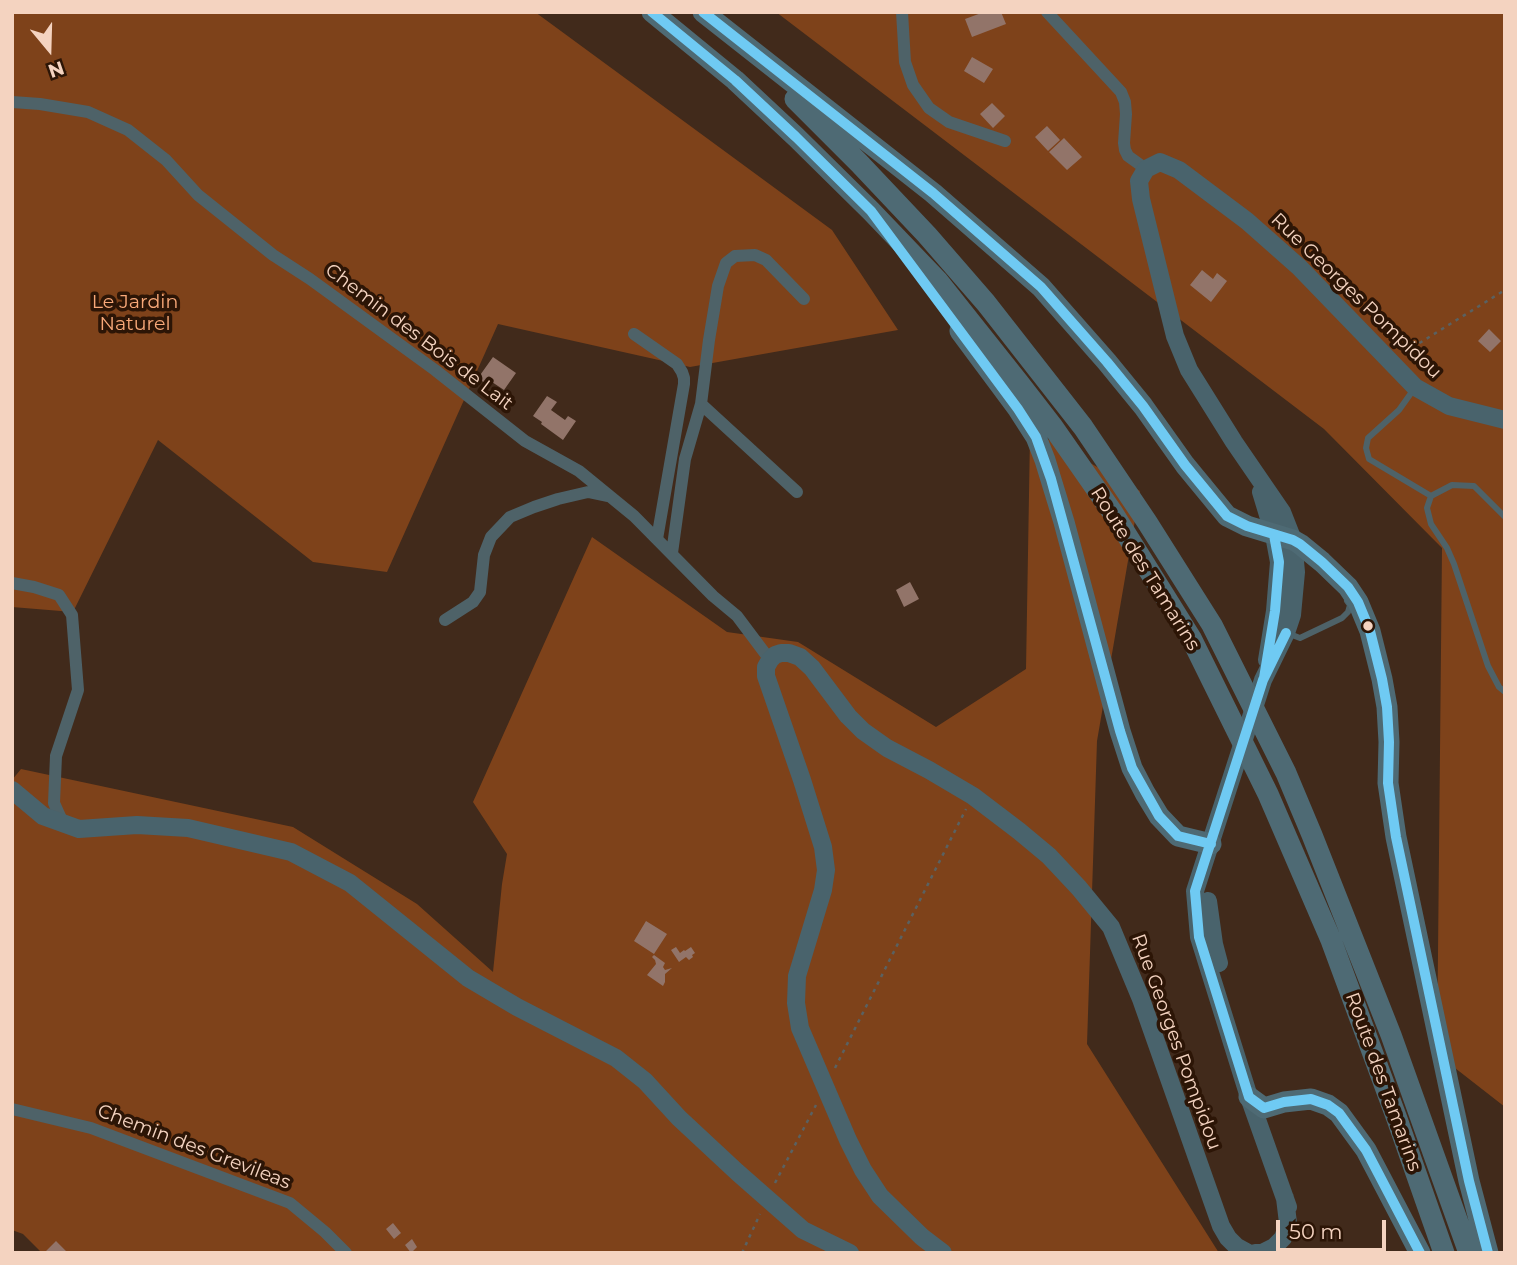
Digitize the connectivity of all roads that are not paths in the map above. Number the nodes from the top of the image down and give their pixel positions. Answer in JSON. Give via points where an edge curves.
{"nodes":[{"id":1,"x":652,"y":12,"type":"edge"},
{"id":2,"x":702,"y":12,"type":"edge"},
{"id":3,"x":902,"y":12,"type":"edge"},
{"id":4,"x":1047,"y":12,"type":"edge"},
{"id":5,"x":12,"y":102,"type":"edge"},
{"id":6,"x":1005,"y":141,"type":"dead end"},
{"id":7,"x":1146,"y":169,"type":"junction"},
{"id":8,"x":871,"y":211,"type":"junction"},
{"id":9,"x":804,"y":299,"type":"dead end"},
{"id":10,"x":634,"y":334,"type":"dead end"},
{"id":11,"x":1415,"y":387,"type":"junction"},
{"id":12,"x":701,"y":404,"type":"junction"},
{"id":13,"x":1505,"y":420,"type":"edge"},
{"id":14,"x":797,"y":492,"type":"dead end"},
{"id":15,"x":1431,"y":496,"type":"junction"},
{"id":16,"x":611,"y":497,"type":"junction"},
{"id":17,"x":1505,"y":517,"type":"edge"},
{"id":18,"x":1284,"y":537,"type":"junction"},
{"id":19,"x":657,"y":539,"type":"junction"},
{"id":20,"x":672,"y":553,"type":"junction"},
{"id":21,"x":12,"y":583,"type":"edge"},
{"id":22,"x":1345,"y":597,"type":"dead end"},
{"id":23,"x":1275,"y":611,"type":"junction"},
{"id":24,"x":444,"y":620,"type":"dead end"},
{"id":25,"x":1286,"y":633,"type":"junction"},
{"id":26,"x":770,"y":660,"type":"junction"},
{"id":27,"x":1263,"y":680,"type":"junction"},
{"id":28,"x":1505,"y":692,"type":"edge"},
{"id":29,"x":12,"y":790,"type":"edge"},
{"id":30,"x":63,"y":823,"type":"junction"},
{"id":31,"x":1210,"y":844,"type":"junction"},
{"id":32,"x":1257,"y":1103,"type":"junction"},
{"id":33,"x":12,"y":1109,"type":"edge"},
{"id":34,"x":346,"y":1253,"type":"edge"},
{"id":35,"x":850,"y":1253,"type":"edge"},
{"id":36,"x":943,"y":1253,"type":"edge"},
{"id":37,"x":1248,"y":1253,"type":"edge"},
{"id":38,"x":1255,"y":1253,"type":"edge"},
{"id":39,"x":1420,"y":1253,"type":"edge"},
{"id":40,"x":1444,"y":1253,"type":"edge"},
{"id":41,"x":1469,"y":1253,"type":"edge"},
{"id":42,"x":1488,"y":1253,"type":"edge"}],
"edges":[{"from":1,"to":8,"type":"highway","name":"Route des Tamarins","via":[[735,80]]},
{"from":2,"to":18,"type":"highway","via":[[933,193],[1041,287],[1143,406],[1227,516]]},
{"from":2,"to":41,"type":"highway","name":"Route des Tamarins","via":[[859,163],[985,303],[1083,427],[1212,625],[1286,774],[1333,885]]},
{"from":3,"to":6,"type":"street","via":[[905,62],[929,108],[948,122]]},
{"from":4,"to":7,"type":"street","via":[[1121,92],[1125,150]]},
{"from":5,"to":16,"type":"street","name":"Chemin des Bois de Lait","via":[[88,111],[128,130],[166,160],[198,195],[273,255],[435,370],[525,441],[579,471]]},
{"from":7,"to":11,"type":"main road","name":"Rue Georges Pompidou","via":[[1160,162],[1179,170],[1247,221],[1299,267]]},
{"from":7,"to":18,"type":"main road","via":[[1139,181],[1141,199],[1175,336],[1189,370],[1252,469]]},
{"from":8,"to":31,"type":"highway","via":[[1035,437],[1058,500],[1132,768],[1159,816],[1178,836]]},
{"from":8,"to":40,"type":"highway","name":"Route des Tamarins","via":[[938,281],[1053,427],[1191,638],[1268,794],[1331,940]]},
{"from":9,"to":12,"type":"street","via":[[766,260],[755,255],[735,256],[726,263],[718,286]]},
{"from":10,"to":19,"type":"street","via":[[677,364],[684,378]]},
{"from":11,"to":13,"type":"main road","name":"Rue Georges Pompidou","via":[[1449,406]]},
{"from":11,"to":15,"type":"lane","via":[[1399,410],[1368,438],[1366,448],[1369,459]]},
{"from":12,"to":14,"type":"street"},
{"from":12,"to":20,"type":"street","via":[[685,459]]},
{"from":15,"to":17,"type":"lane","via":[[1452,485],[1474,486]]},
{"from":15,"to":28,"type":"lane","via":[[1427,508],[1431,524],[1447,548],[1488,666]]},
{"from":16,"to":19,"type":"street","name":"Chemin des Bois de Lait"},
{"from":16,"to":24,"type":"street","via":[[588,492],[510,517],[491,537],[480,592],[473,602]]},
{"from":18,"to":23,"type":"main road"},
{"from":18,"to":25,"type":"main road","via":[[1296,572]]},
{"from":18,"to":42,"type":"highway","via":[[1348,587],[1374,644],[1387,707],[1388,783],[1396,837]]},
{"from":19,"to":20,"type":"street","name":"Chemin des Bois de Lait"},
{"from":20,"to":26,"type":"street","name":"Chemin des Bois de Lait","via":[[737,616]]},
{"from":21,"to":30,"type":"street","via":[[59,595],[72,615],[78,690],[56,756],[54,803]]},
{"from":22,"to":25,"type":"lane","via":[[1349,612],[1342,618],[1300,638]]},
{"from":23,"to":25,"type":"lane"},
{"from":23,"to":27,"type":"main road"},
{"from":25,"to":27,"type":"main road"},
{"from":26,"to":36,"type":"main road","via":[[766,676],[807,793],[826,870],[797,976],[800,1028],[863,1170],[880,1196]]},
{"from":26,"to":37,"type":"main road","name":"Rue Georges Pompidou","via":[[781,653],[800,657],[863,731],[973,796],[1019,831],[1049,856],[1111,927],[1221,1226],[1228,1238]]},
{"from":27,"to":31,"type":"main road"},
{"from":29,"to":30,"type":"main road","via":[[43,816]]},
{"from":30,"to":35,"type":"main road","via":[[79,830],[137,825],[188,828],[291,852],[338,876],[468,978],[616,1058],[803,1230]]},
{"from":31,"to":32,"type":"main road","via":[[1195,891],[1199,937]]},
{"from":32,"to":38,"type":"main road","via":[[1288,1223],[1275,1247]]},
{"from":32,"to":39,"type":"highway","via":[[1311,1099],[1339,1113],[1366,1150]]},
{"from":33,"to":34,"type":"street","name":"Chemin des Grevileas","via":[[91,1128],[290,1203]]}]}
